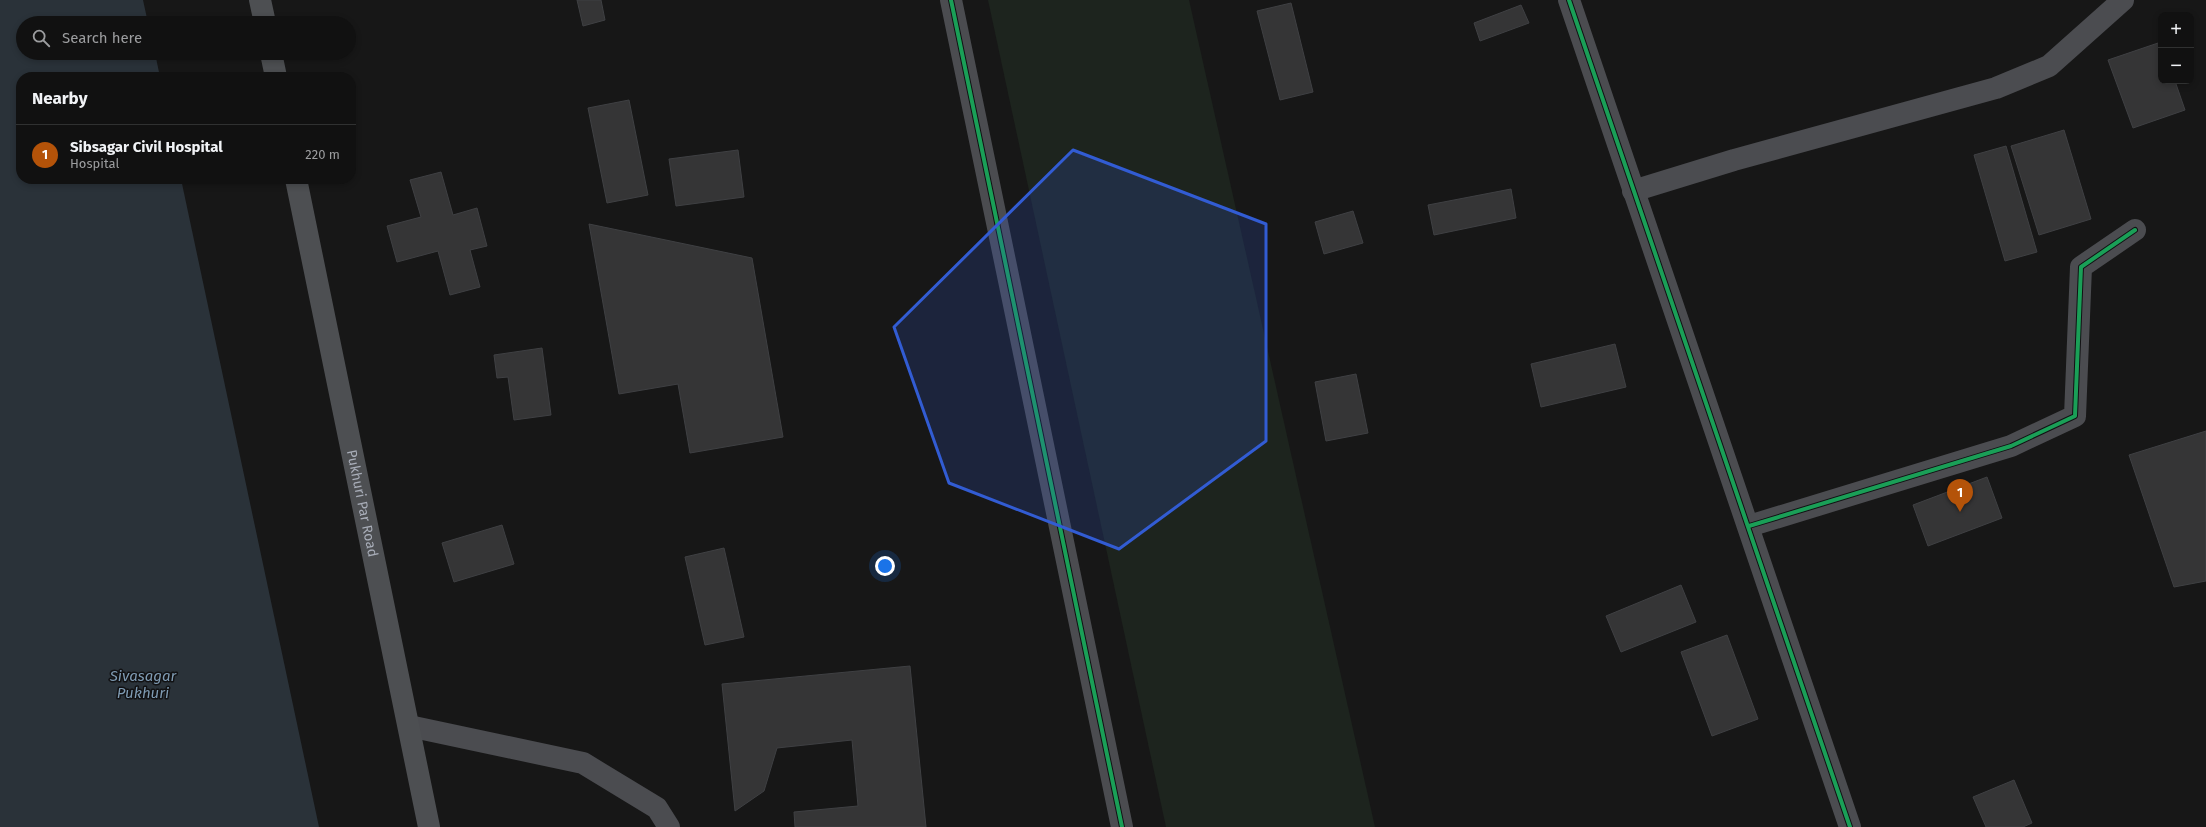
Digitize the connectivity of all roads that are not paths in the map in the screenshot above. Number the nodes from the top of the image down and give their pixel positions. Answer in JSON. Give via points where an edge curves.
{"nodes":[{"id":1,"x":260,"y":0,"type":"edge"},
{"id":2,"x":951,"y":0,"type":"edge"},
{"id":3,"x":1569,"y":0,"type":"edge"},
{"id":4,"x":2123,"y":0,"type":"edge"},
{"id":5,"x":263,"y":16,"type":"edge"},
{"id":6,"x":272,"y":60,"type":"edge"},
{"id":7,"x":275,"y":72,"type":"edge"},
{"id":8,"x":297,"y":184,"type":"edge"},
{"id":9,"x":1633,"y":191,"type":"junction"},
{"id":10,"x":2135,"y":230,"type":"dead end"},
{"id":11,"x":1749,"y":526,"type":"junction"},
{"id":12,"x":408,"y":726,"type":"junction"},
{"id":13,"x":429,"y":827,"type":"edge"},
{"id":14,"x":669,"y":827,"type":"edge"},
{"id":15,"x":1122,"y":827,"type":"edge"},
{"id":16,"x":1850,"y":827,"type":"edge"}],
"edges":[{"from":1,"to":5,"type":"main road"},
{"from":2,"to":15,"type":"street"},
{"from":3,"to":9,"type":"street"},
{"from":4,"to":9,"type":"street","via":[[2049,66],[1996,88],[1734,160]]},
{"from":6,"to":7,"type":"main road"},
{"from":8,"to":12,"type":"main road","name":"Pukhuri Par Road"},
{"from":9,"to":11,"type":"street"},
{"from":10,"to":11,"type":"street","via":[[2081,267],[2075,416],[2011,446]]},
{"from":11,"to":16,"type":"street"},
{"from":12,"to":13,"type":"main road","name":"Pukhuri Par Road"},
{"from":12,"to":14,"type":"street","via":[[583,763],[657,808]]}]}
